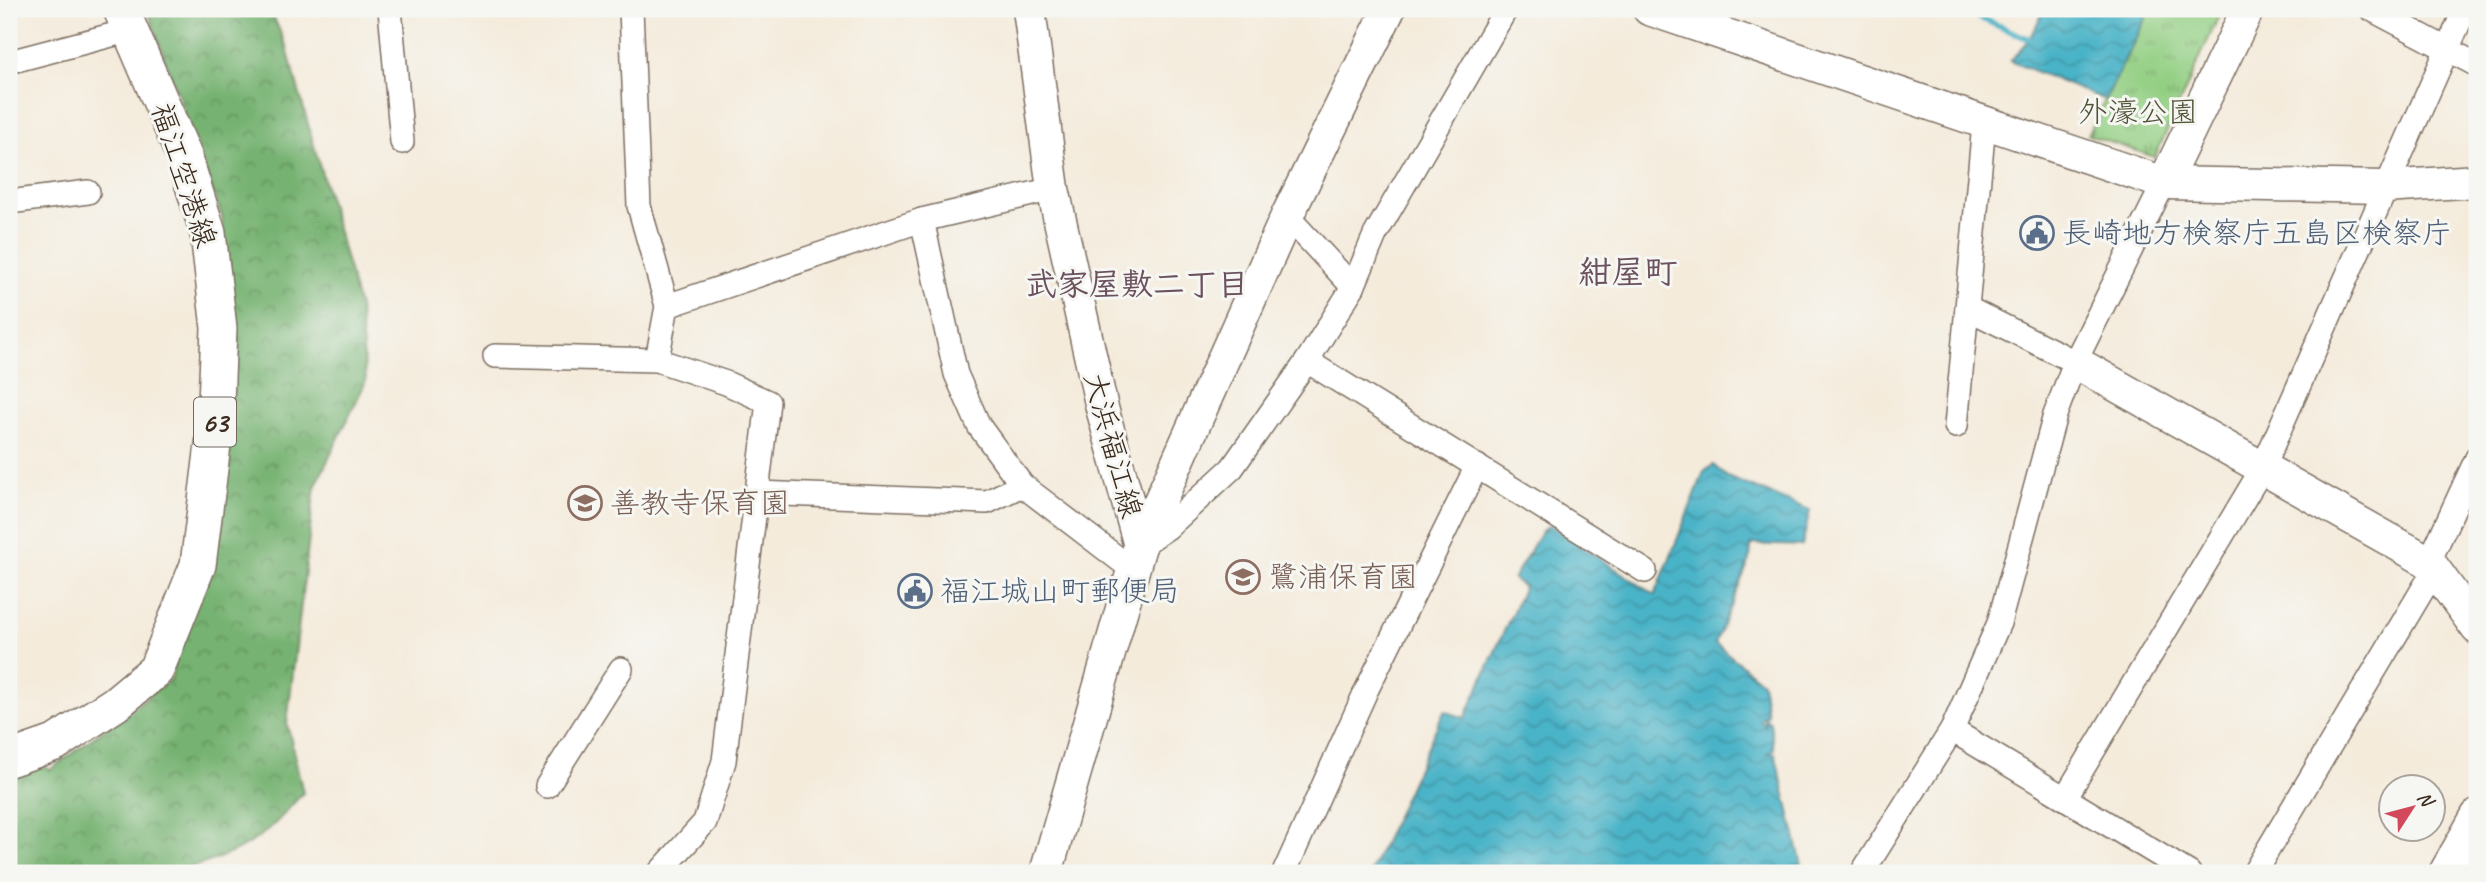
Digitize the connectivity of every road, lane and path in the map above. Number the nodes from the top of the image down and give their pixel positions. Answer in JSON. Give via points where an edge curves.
{"nodes":[{"id":1,"x":390,"y":9,"type":"edge"},
{"id":2,"x":631,"y":9,"type":"edge"},
{"id":3,"x":1029,"y":9,"type":"edge"},
{"id":4,"x":1389,"y":9,"type":"edge"},
{"id":5,"x":1506,"y":9,"type":"edge"},
{"id":6,"x":1649,"y":9,"type":"edge"},
{"id":7,"x":2248,"y":9,"type":"edge"},
{"id":8,"x":2371,"y":9,"type":"edge"},
{"id":9,"x":2465,"y":9,"type":"edge"},
{"id":10,"x":126,"y":20,"type":"edge"},
{"id":11,"x":2447,"y":49,"type":"junction"},
{"id":12,"x":9,"y":62,"type":"edge"},
{"id":13,"x":2477,"y":65,"type":"edge"},
{"id":14,"x":1984,"y":124,"type":"junction"},
{"id":15,"x":402,"y":142,"type":"dead end"},
{"id":16,"x":2477,"y":181,"type":"edge"},
{"id":17,"x":2164,"y":183,"type":"junction"},
{"id":18,"x":2385,"y":187,"type":"junction"},
{"id":19,"x":1053,"y":190,"type":"junction"},
{"id":20,"x":88,"y":191,"type":"dead end"},
{"id":21,"x":9,"y":202,"type":"edge"},
{"id":22,"x":1287,"y":216,"type":"junction"},
{"id":23,"x":922,"y":220,"type":"junction"},
{"id":24,"x":1353,"y":287,"type":"junction"},
{"id":25,"x":667,"y":306,"type":"junction"},
{"id":26,"x":1967,"y":308,"type":"junction"},
{"id":27,"x":495,"y":356,"type":"dead end"},
{"id":28,"x":657,"y":360,"type":"junction"},
{"id":29,"x":1307,"y":361,"type":"junction"},
{"id":30,"x":2075,"y":362,"type":"junction"},
{"id":31,"x":1956,"y":425,"type":"dead end"},
{"id":32,"x":2477,"y":458,"type":"edge"},
{"id":33,"x":1477,"y":466,"type":"junction"},
{"id":34,"x":2262,"y":469,"type":"junction"},
{"id":35,"x":1022,"y":485,"type":"junction"},
{"id":36,"x":758,"y":493,"type":"junction"},
{"id":37,"x":1137,"y":558,"type":"junction"},
{"id":38,"x":2432,"y":565,"type":"junction"},
{"id":39,"x":1645,"y":571,"type":"dead end"},
{"id":40,"x":2477,"y":628,"type":"edge"},
{"id":41,"x":621,"y":669,"type":"dead end"},
{"id":42,"x":1952,"y":730,"type":"junction"},
{"id":43,"x":9,"y":759,"type":"edge"},
{"id":44,"x":547,"y":786,"type":"dead end"},
{"id":45,"x":2065,"y":798,"type":"junction"},
{"id":46,"x":2477,"y":816,"type":"edge"},
{"id":47,"x":659,"y":873,"type":"edge"},
{"id":48,"x":1046,"y":873,"type":"edge"},
{"id":49,"x":1284,"y":873,"type":"edge"},
{"id":50,"x":1862,"y":873,"type":"edge"},
{"id":51,"x":2189,"y":873,"type":"edge"},
{"id":52,"x":2254,"y":873,"type":"edge"},
{"id":53,"x":2445,"y":873,"type":"edge"}],
"edges":[{"from":1,"to":15,"type":"street"},
{"from":2,"to":25,"type":"street","via":[[639,206]]},
{"from":3,"to":19,"type":"street","name":"大浜福江線"},
{"from":4,"to":22,"type":"street"},
{"from":5,"to":24,"type":"street","via":[[1376,235]]},
{"from":6,"to":14,"type":"street"},
{"from":7,"to":17,"type":"street"},
{"from":8,"to":11,"type":"street"},
{"from":9,"to":11,"type":"street"},
{"from":10,"to":12,"type":"street"},
{"from":10,"to":43,"type":"main road","name":"福江空港線","number":"63","via":[[184,156],[208,233],[219,328],[215,429],[198,565],[156,670],[115,704],[54,743]]},
{"from":11,"to":13,"type":"street"},
{"from":11,"to":18,"type":"street"},
{"from":14,"to":17,"type":"street"},
{"from":14,"to":26,"type":"street"},
{"from":16,"to":18,"type":"street"},
{"from":17,"to":18,"type":"street"},
{"from":17,"to":30,"type":"street"},
{"from":18,"to":34,"type":"street"},
{"from":19,"to":23,"type":"street"},
{"from":19,"to":37,"type":"street","name":"大浜福江線"},
{"from":20,"to":21,"type":"street"},
{"from":22,"to":24,"type":"street"},
{"from":22,"to":37,"type":"street"},
{"from":23,"to":25,"type":"street"},
{"from":23,"to":35,"type":"street","via":[[956,374],[979,426]]},
{"from":24,"to":29,"type":"street"},
{"from":25,"to":28,"type":"street"},
{"from":26,"to":30,"type":"street"},
{"from":26,"to":31,"type":"street"},
{"from":27,"to":28,"type":"street"},
{"from":28,"to":36,"type":"street","via":[[768,402]]},
{"from":29,"to":33,"type":"street"},
{"from":29,"to":37,"type":"street","via":[[1233,468]]},
{"from":30,"to":34,"type":"street"},
{"from":30,"to":42,"type":"street","via":[[2055,415],[1999,623]]},
{"from":32,"to":38,"type":"street"},
{"from":33,"to":39,"type":"street"},
{"from":33,"to":49,"type":"street","via":[[1366,691]]},
{"from":34,"to":38,"type":"street"},
{"from":34,"to":45,"type":"street"},
{"from":35,"to":36,"type":"street","via":[[987,502]]},
{"from":35,"to":37,"type":"street"},
{"from":36,"to":47,"type":"street","via":[[724,761],[705,822]]},
{"from":37,"to":48,"type":"street"},
{"from":38,"to":40,"type":"street"},
{"from":38,"to":52,"type":"street"},
{"from":41,"to":44,"type":"street"},
{"from":42,"to":45,"type":"street"},
{"from":42,"to":50,"type":"street"},
{"from":45,"to":51,"type":"street"},
{"from":46,"to":53,"type":"street"}]}
